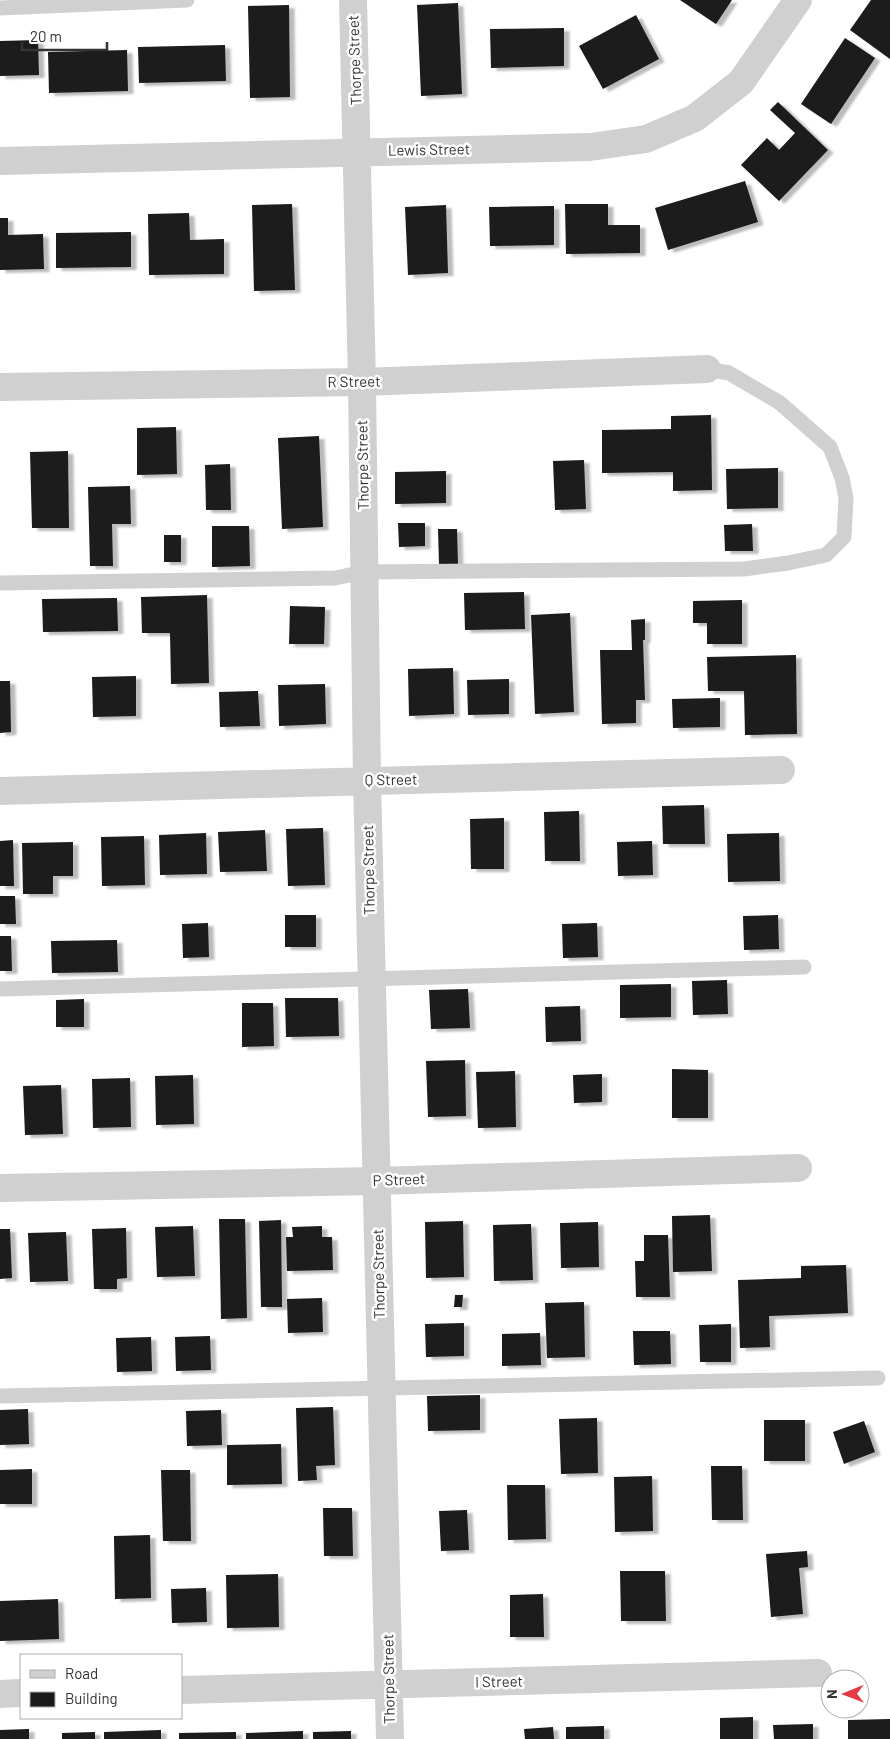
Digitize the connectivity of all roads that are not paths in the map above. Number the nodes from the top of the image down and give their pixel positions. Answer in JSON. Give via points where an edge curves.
{"nodes":[{"id":1,"x":187,"y":0,"type":"edge"},
{"id":2,"x":353,"y":0,"type":"edge"},
{"id":3,"x":798,"y":0,"type":"edge"},
{"id":4,"x":0,"y":8,"type":"edge"},
{"id":5,"x":357,"y":151,"type":"junction"},
{"id":6,"x":0,"y":161,"type":"edge"},
{"id":7,"x":707,"y":369,"type":"joint"},
{"id":8,"x":362,"y":382,"type":"junction"},
{"id":9,"x":0,"y":387,"type":"edge"},
{"id":10,"x":364,"y":572,"type":"junction"},
{"id":11,"x":0,"y":583,"type":"edge"},
{"id":12,"x":781,"y":770,"type":"dead end"},
{"id":13,"x":367,"y":780,"type":"junction"},
{"id":14,"x":0,"y":791,"type":"edge"},
{"id":15,"x":804,"y":967,"type":"dead end"},
{"id":16,"x":372,"y":979,"type":"junction"},
{"id":17,"x":0,"y":989,"type":"edge"},
{"id":18,"x":798,"y":1168,"type":"dead end"},
{"id":19,"x":376,"y":1181,"type":"junction"},
{"id":20,"x":0,"y":1188,"type":"edge"},
{"id":21,"x":878,"y":1378,"type":"dead end"},
{"id":22,"x":381,"y":1388,"type":"junction"},
{"id":23,"x":0,"y":1396,"type":"edge"},
{"id":24,"x":818,"y":1674,"type":"dead end"},
{"id":25,"x":389,"y":1684,"type":"junction"},
{"id":26,"x":182,"y":1690,"type":"edge"},
{"id":27,"x":0,"y":1694,"type":"edge"},
{"id":28,"x":20,"y":1694,"type":"edge"},
{"id":29,"x":390,"y":1739,"type":"edge"}],
"edges":[{"from":1,"to":4,"type":"lane"},
{"from":2,"to":5,"type":"street","name":"Thorpe Street"},
{"from":3,"to":5,"type":"street","name":"Lewis Street","via":[[741,82],[695,118],[646,139],[590,147]]},
{"from":5,"to":6,"type":"street","name":"Lewis Street"},
{"from":5,"to":8,"type":"street","name":"Thorpe Street"},
{"from":7,"to":8,"type":"street","name":"R Street"},
{"from":7,"to":10,"type":"lane","via":[[729,373],[780,403],[830,447],[846,498],[844,537],[826,555],[744,569]]},
{"from":8,"to":9,"type":"street","name":"R Street"},
{"from":8,"to":10,"type":"street","name":"Thorpe Street"},
{"from":10,"to":11,"type":"lane","via":[[335,578]]},
{"from":10,"to":13,"type":"street","name":"Thorpe Street"},
{"from":12,"to":13,"type":"street","name":"Q Street"},
{"from":13,"to":14,"type":"street","name":"Q Street"},
{"from":13,"to":16,"type":"street","name":"Thorpe Street"},
{"from":15,"to":16,"type":"lane"},
{"from":16,"to":17,"type":"lane"},
{"from":16,"to":19,"type":"street","name":"Thorpe Street"},
{"from":18,"to":19,"type":"street","name":"P Street"},
{"from":19,"to":20,"type":"street","name":"P Street"},
{"from":19,"to":22,"type":"street","name":"Thorpe Street"},
{"from":21,"to":22,"type":"lane"},
{"from":22,"to":23,"type":"lane"},
{"from":22,"to":25,"type":"street","name":"Thorpe Street"},
{"from":24,"to":25,"type":"street","name":"I Street"},
{"from":25,"to":26,"type":"street","name":"I Street"},
{"from":25,"to":29,"type":"street","name":"Thorpe Street"},
{"from":27,"to":28,"type":"street"}]}
